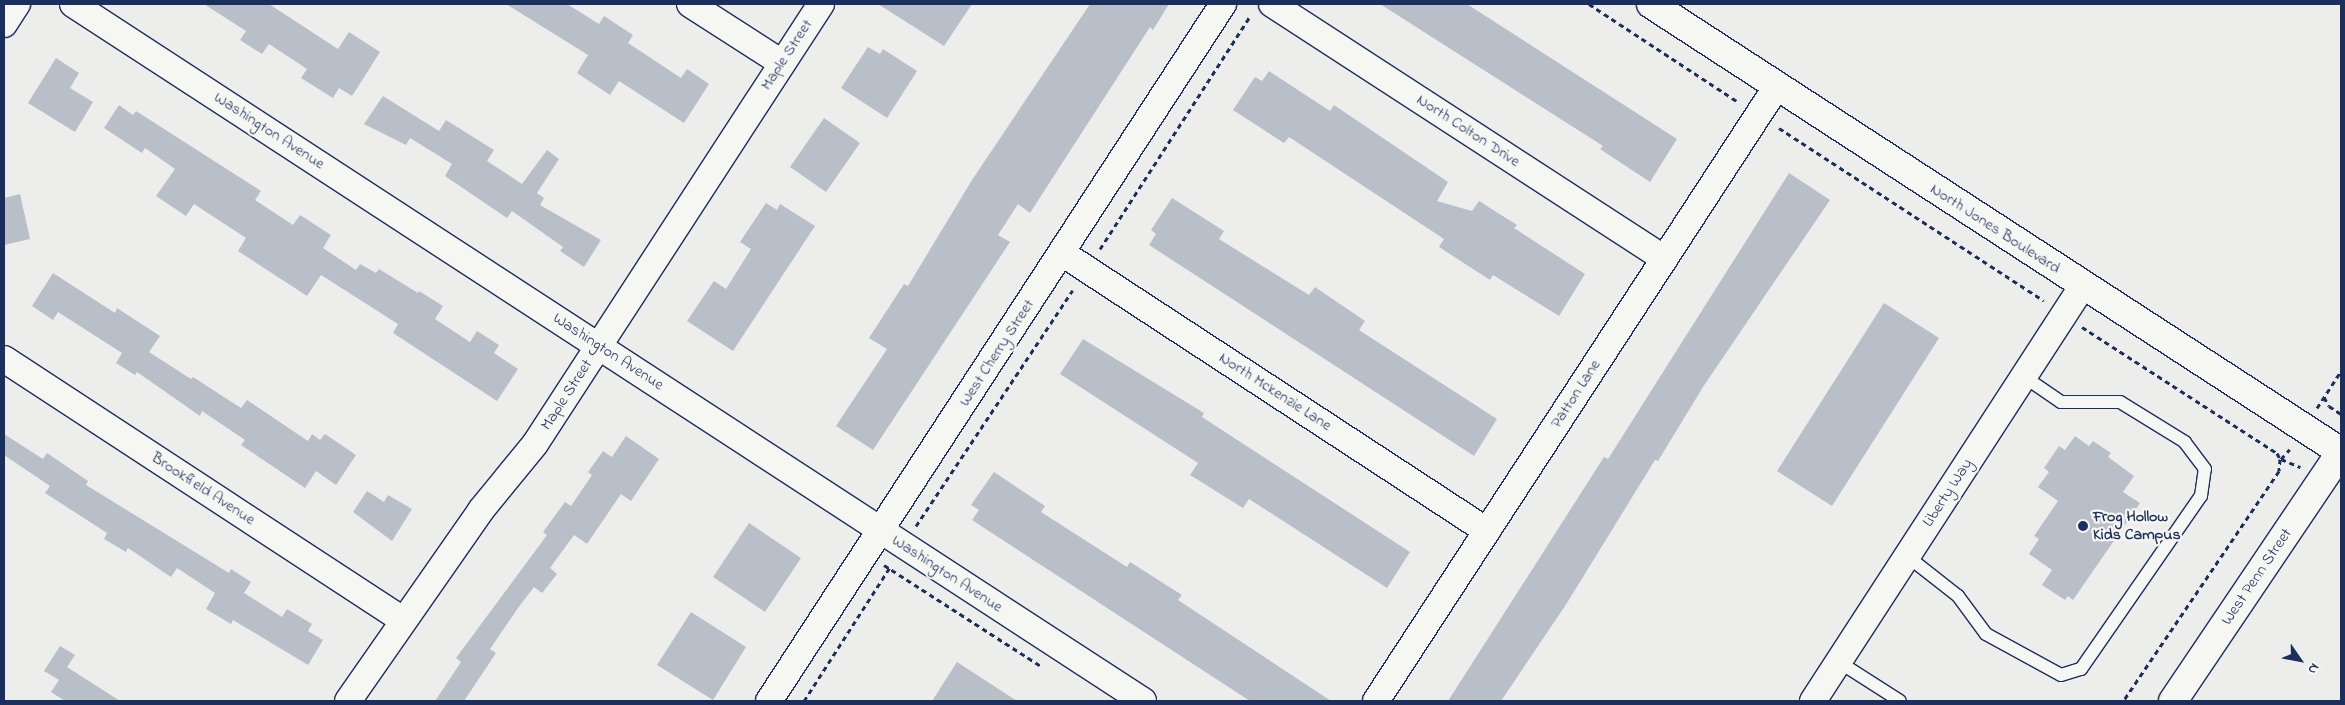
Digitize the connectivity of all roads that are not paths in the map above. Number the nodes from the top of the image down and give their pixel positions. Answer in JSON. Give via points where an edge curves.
{"nodes":[{"id":1,"x":17,"y":4,"type":"edge"},
{"id":2,"x":73,"y":4,"type":"edge"},
{"id":3,"x":690,"y":4,"type":"edge"},
{"id":4,"x":821,"y":4,"type":"edge"},
{"id":5,"x":1223,"y":4,"type":"edge"},
{"id":6,"x":1651,"y":4,"type":"edge"},
{"id":7,"x":1263,"y":8,"type":"edge"},
{"id":8,"x":4,"y":24,"type":"edge"},
{"id":9,"x":782,"y":63,"type":"junction"},
{"id":10,"x":1776,"y":86,"type":"junction"},
{"id":11,"x":1062,"y":253,"type":"junction"},
{"id":12,"x":1664,"y":259,"type":"junction"},
{"id":13,"x":2082,"y":286,"type":"junction"},
{"id":14,"x":598,"y":346,"type":"junction"},
{"id":15,"x":4,"y":358,"type":"edge"},
{"id":16,"x":2023,"y":376,"type":"junction"},
{"id":17,"x":2341,"y":452,"type":"edge"},
{"id":18,"x":882,"y":531,"type":"junction"},
{"id":19,"x":1487,"y":531,"type":"junction"},
{"id":20,"x":1907,"y":556,"type":"junction"},
{"id":21,"x":402,"y":619,"type":"junction"},
{"id":22,"x":1839,"y":662,"type":"junction"},
{"id":23,"x":772,"y":700,"type":"edge"},
{"id":24,"x":348,"y":701,"type":"edge"},
{"id":25,"x":1143,"y":701,"type":"edge"},
{"id":26,"x":1376,"y":701,"type":"edge"},
{"id":27,"x":1813,"y":701,"type":"edge"},
{"id":28,"x":1900,"y":701,"type":"edge"},
{"id":29,"x":2173,"y":701,"type":"edge"}],
"edges":[{"from":1,"to":8,"type":"street"},
{"from":2,"to":14,"type":"street","name":"Washington Avenue"},
{"from":3,"to":9,"type":"street"},
{"from":4,"to":9,"type":"street","name":"Maple Street"},
{"from":5,"to":11,"type":"street","name":"West Cherry Street"},
{"from":6,"to":10,"type":"street","name":"North Jones Boulevard"},
{"from":7,"to":12,"type":"street","name":"North Colton Drive"},
{"from":9,"to":14,"type":"street","name":"Maple Street"},
{"from":10,"to":12,"type":"street","name":"Patton Lane"},
{"from":10,"to":13,"type":"street","name":"North Jones Boulevard"},
{"from":11,"to":18,"type":"street","name":"West Cherry Street"},
{"from":11,"to":19,"type":"street","name":"North Mckenzie Lane"},
{"from":12,"to":19,"type":"street","name":"Patton Lane"},
{"from":13,"to":16,"type":"street","name":"Liberty Way"},
{"from":13,"to":17,"type":"street","name":"North Jones Boulevard"},
{"from":14,"to":18,"type":"street","name":"Washington Avenue"},
{"from":14,"to":21,"type":"street","name":"Maple Street","via":[[535,444],[481,510]]},
{"from":15,"to":21,"type":"street","name":"Brookfield Avenue"},
{"from":16,"to":20,"type":"street","name":"Liberty Way"},
{"from":16,"to":20,"type":"lane","via":[[2061,402],[2120,402],[2185,442],[2205,469],[2201,496],[2081,669],[2062,675],[1986,634],[1958,596]]},
{"from":17,"to":29,"type":"street","name":"West Penn Street"},
{"from":18,"to":23,"type":"street","name":"West Cherry Street"},
{"from":18,"to":25,"type":"street","name":"Washington Avenue"},
{"from":19,"to":26,"type":"street","name":"Patton Lane"},
{"from":20,"to":22,"type":"street","name":"Liberty Way"},
{"from":21,"to":24,"type":"street","name":"Maple Street"},
{"from":22,"to":27,"type":"street","name":"Liberty Way"},
{"from":22,"to":28,"type":"lane"}]}
